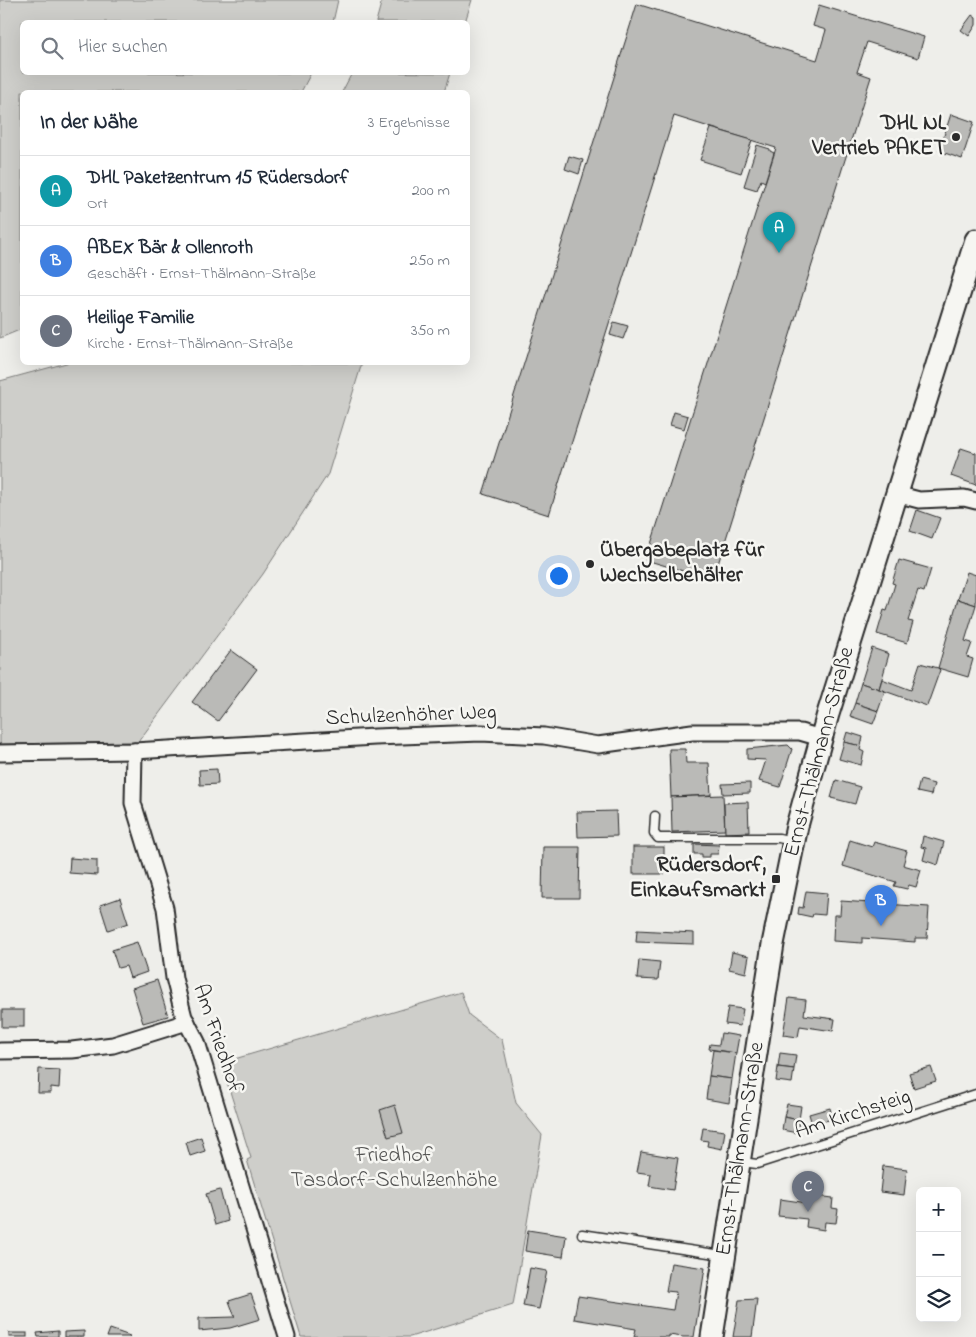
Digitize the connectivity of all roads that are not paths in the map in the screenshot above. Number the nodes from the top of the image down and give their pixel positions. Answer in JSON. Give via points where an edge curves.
{"nodes":[{"id":1,"x":976,"y":240,"type":"edge"},
{"id":2,"x":976,"y":501,"type":"edge"},
{"id":3,"x":891,"y":503,"type":"junction"},
{"id":4,"x":821,"y":738,"type":"junction"},
{"id":5,"x":134,"y":751,"type":"junction"},
{"id":6,"x":0,"y":753,"type":"edge"},
{"id":7,"x":655,"y":816,"type":"dead end"},
{"id":8,"x":794,"y":841,"type":"junction"},
{"id":9,"x":187,"y":1022,"type":"junction"},
{"id":10,"x":0,"y":1051,"type":"edge"},
{"id":11,"x":976,"y":1094,"type":"edge"},
{"id":12,"x":739,"y":1162,"type":"junction"},
{"id":13,"x":582,"y":1234,"type":"dead end"},
{"id":14,"x":724,"y":1255,"type":"junction"},
{"id":15,"x":287,"y":1337,"type":"edge"},
{"id":16,"x":712,"y":1337,"type":"edge"}],
"edges":[{"from":1,"to":3,"type":"main road","name":"Ernst-Thälmann-Straße"},
{"from":2,"to":3,"type":"street","via":[[964,498]]},
{"from":3,"to":4,"type":"main road","name":"Ernst-Thälmann-Straße"},
{"from":4,"to":5,"type":"street","name":"Schulzenhöher Weg","via":[[800,732],[692,732],[598,745],[544,736],[481,733]]},
{"from":4,"to":8,"type":"main road","name":"Ernst-Thälmann-Straße"},
{"from":5,"to":6,"type":"street","name":"Schulzenhöher Weg"},
{"from":5,"to":9,"type":"street","name":"Am Friedhof","via":[[133,803],[165,908],[174,978]]},
{"from":7,"to":8,"type":"lane","via":[[654,833],[658,838],[779,838]]},
{"from":8,"to":12,"type":"main road","name":"Ernst-Thälmann-Straße","via":[[773,944]]},
{"from":9,"to":10,"type":"street","via":[[113,1045],[72,1050]]},
{"from":9,"to":15,"type":"street","name":"Am Friedhof","via":[[197,1042]]},
{"from":11,"to":12,"type":"lane","name":"Am Kirchsteig","via":[[757,1164]]},
{"from":12,"to":14,"type":"main road","name":"Ernst-Thälmann-Straße"},
{"from":13,"to":14,"type":"lane"},
{"from":14,"to":16,"type":"main road","name":"Ernst-Thälmann-Straße"}]}
